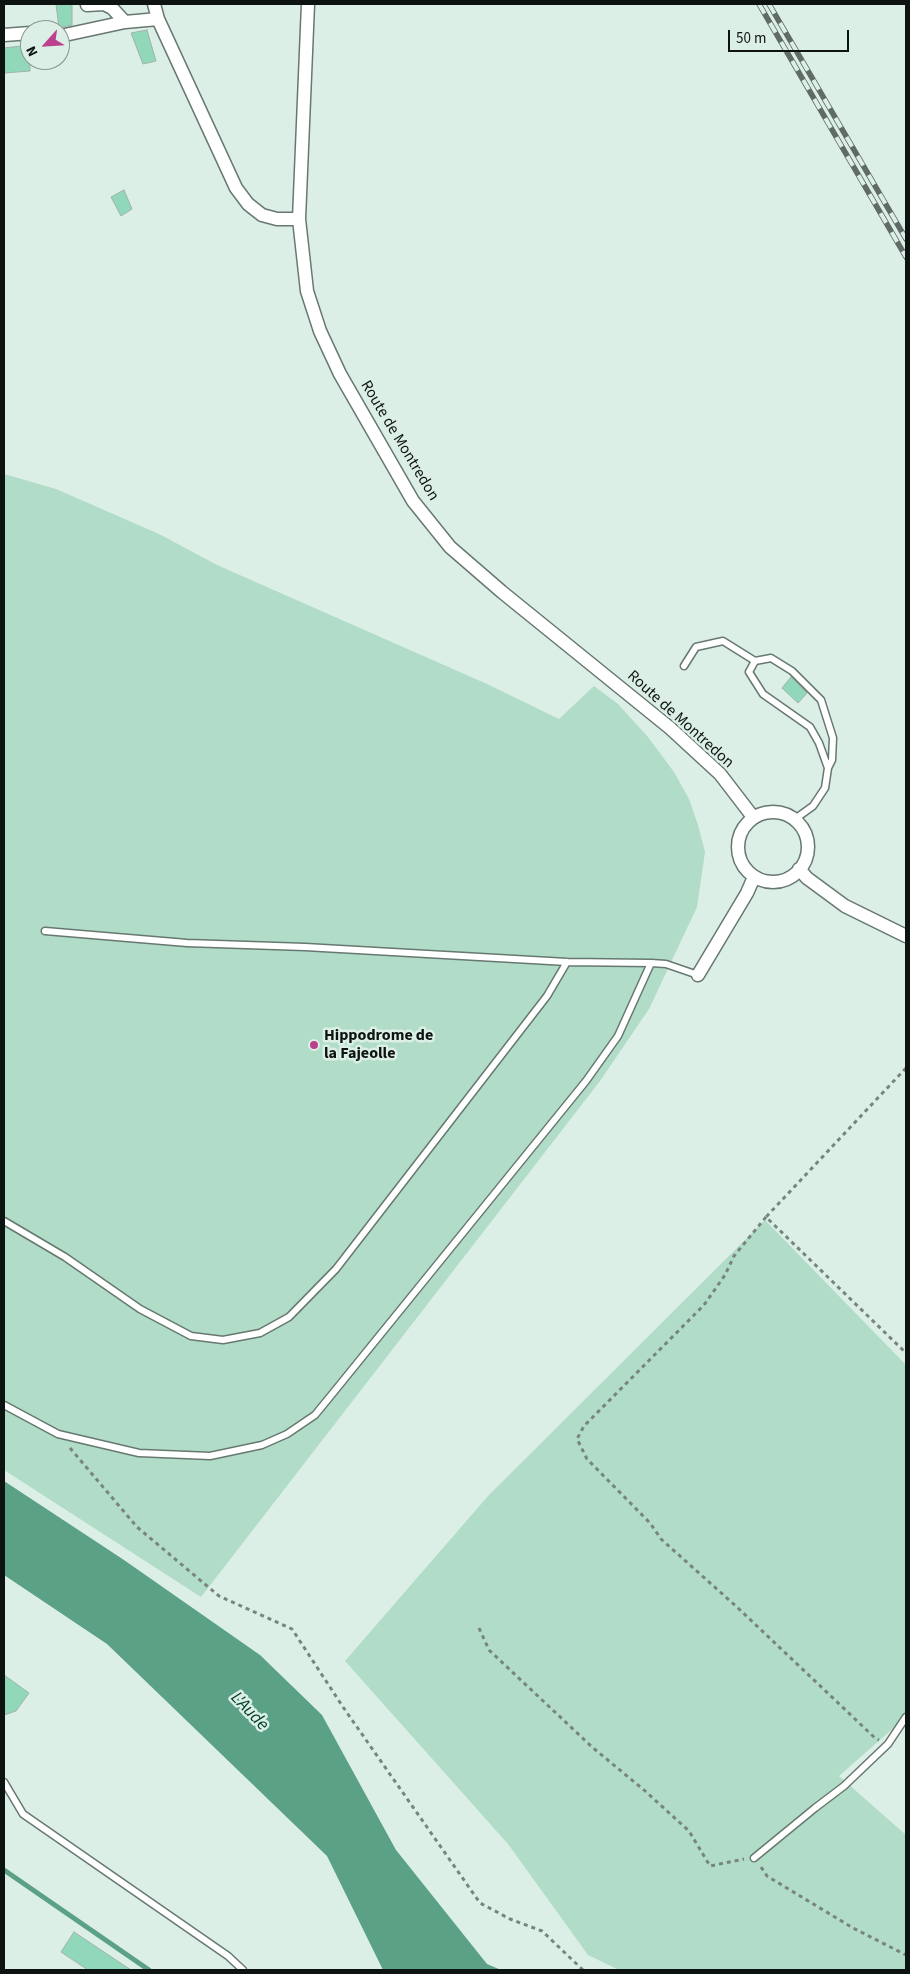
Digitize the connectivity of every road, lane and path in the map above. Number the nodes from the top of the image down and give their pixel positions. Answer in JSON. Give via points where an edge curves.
{"nodes":[{"id":1,"x":154,"y":4,"type":"edge"},
{"id":2,"x":308,"y":4,"type":"edge"},
{"id":3,"x":87,"y":5,"type":"dead end"},
{"id":4,"x":158,"y":19,"type":"junction"},
{"id":5,"x":125,"y":22,"type":"junction"},
{"id":6,"x":20,"y":33,"type":"edge"},
{"id":7,"x":4,"y":34,"type":"edge"},
{"id":8,"x":70,"y":34,"type":"edge"},
{"id":9,"x":299,"y":219,"type":"junction"},
{"id":10,"x":755,"y":661,"type":"junction"},
{"id":11,"x":684,"y":666,"type":"dead end"},
{"id":12,"x":828,"y":768,"type":"junction"},
{"id":13,"x":753,"y":817,"type":"junction"},
{"id":14,"x":795,"y":819,"type":"junction"},
{"id":15,"x":799,"y":869,"type":"junction"},
{"id":16,"x":754,"y":877,"type":"junction"},
{"id":17,"x":45,"y":931,"type":"dead end"},
{"id":18,"x":906,"y":936,"type":"edge"},
{"id":19,"x":567,"y":962,"type":"junction"},
{"id":20,"x":651,"y":963,"type":"junction"},
{"id":21,"x":698,"y":975,"type":"joint"},
{"id":22,"x":906,"y":1068,"type":"edge"},
{"id":23,"x":766,"y":1217,"type":"junction"},
{"id":24,"x":4,"y":1222,"type":"edge"},
{"id":25,"x":906,"y":1353,"type":"edge"},
{"id":26,"x":4,"y":1405,"type":"edge"},
{"id":27,"x":58,"y":1434,"type":"junction"},
{"id":28,"x":480,"y":1628,"type":"dead end"},
{"id":29,"x":906,"y":1717,"type":"edge"},
{"id":30,"x":888,"y":1744,"type":"junction"},
{"id":31,"x":4,"y":1782,"type":"edge"},
{"id":32,"x":754,"y":1858,"type":"junction"},
{"id":33,"x":906,"y":1955,"type":"edge"},
{"id":34,"x":242,"y":1970,"type":"edge"},
{"id":35,"x":583,"y":1970,"type":"edge"}],
"edges":[{"from":1,"to":4,"type":"street"},
{"from":2,"to":9,"type":"street","name":"Route de Montredon"},
{"from":3,"to":5,"type":"street","via":[[104,4]]},
{"from":4,"to":5,"type":"street"},
{"from":4,"to":9,"type":"street","via":[[236,188],[262,215]]},
{"from":5,"to":8,"type":"street"},
{"from":6,"to":7,"type":"street"},
{"from":9,"to":13,"type":"street","name":"Route de Montredon","via":[[307,291],[320,331],[340,374],[413,501],[450,547],[670,728],[720,774]]},
{"from":10,"to":11,"type":"lane","via":[[723,641],[696,647]]},
{"from":10,"to":12,"type":"lane","via":[[749,672],[763,694],[810,727]]},
{"from":10,"to":12,"type":"lane","via":[[771,658],[792,671],[822,700],[833,738],[832,760]]},
{"from":12,"to":14,"type":"lane","via":[[825,788],[813,806]]},
{"from":13,"to":14,"type":"street","via":[[764,812],[782,812]]},
{"from":13,"to":16,"type":"street","via":[[739,836],[737,848],[742,864]]},
{"from":14,"to":15,"type":"street","via":[[804,830],[808,848],[804,864]]},
{"from":15,"to":16,"type":"street","via":[[794,876],[778,882]]},
{"from":15,"to":18,"type":"street","via":[[845,906]]},
{"from":16,"to":21,"type":"street"},
{"from":17,"to":19,"type":"lane","via":[[187,943]]},
{"from":19,"to":20,"type":"lane"},
{"from":19,"to":24,"type":"lane","via":[[547,996],[336,1268],[289,1317],[260,1334],[223,1340],[191,1336],[140,1309],[65,1257]]},
{"from":20,"to":21,"type":"lane","via":[[666,964]]},
{"from":20,"to":27,"type":"lane","via":[[618,1036],[586,1081],[315,1414],[287,1434],[262,1445],[210,1456],[140,1453]]},
{"from":22,"to":23,"type":"path"},
{"from":23,"to":25,"type":"path"},
{"from":23,"to":30,"type":"path","via":[[734,1256],[704,1305],[584,1426],[577,1439],[587,1459],[661,1539],[875,1738]]},
{"from":26,"to":27,"type":"lane"},
{"from":27,"to":35,"type":"path","via":[[137,1527],[220,1596],[292,1629],[480,1903],[542,1931]]},
{"from":28,"to":32,"type":"path","via":[[489,1650],[592,1748],[688,1831],[710,1866]]},
{"from":29,"to":30,"type":"lane"},
{"from":30,"to":32,"type":"lane","via":[[844,1786]]},
{"from":31,"to":34,"type":"lane","via":[[23,1814],[228,1956]]},
{"from":32,"to":33,"type":"path","via":[[767,1876],[853,1928]]}]}
